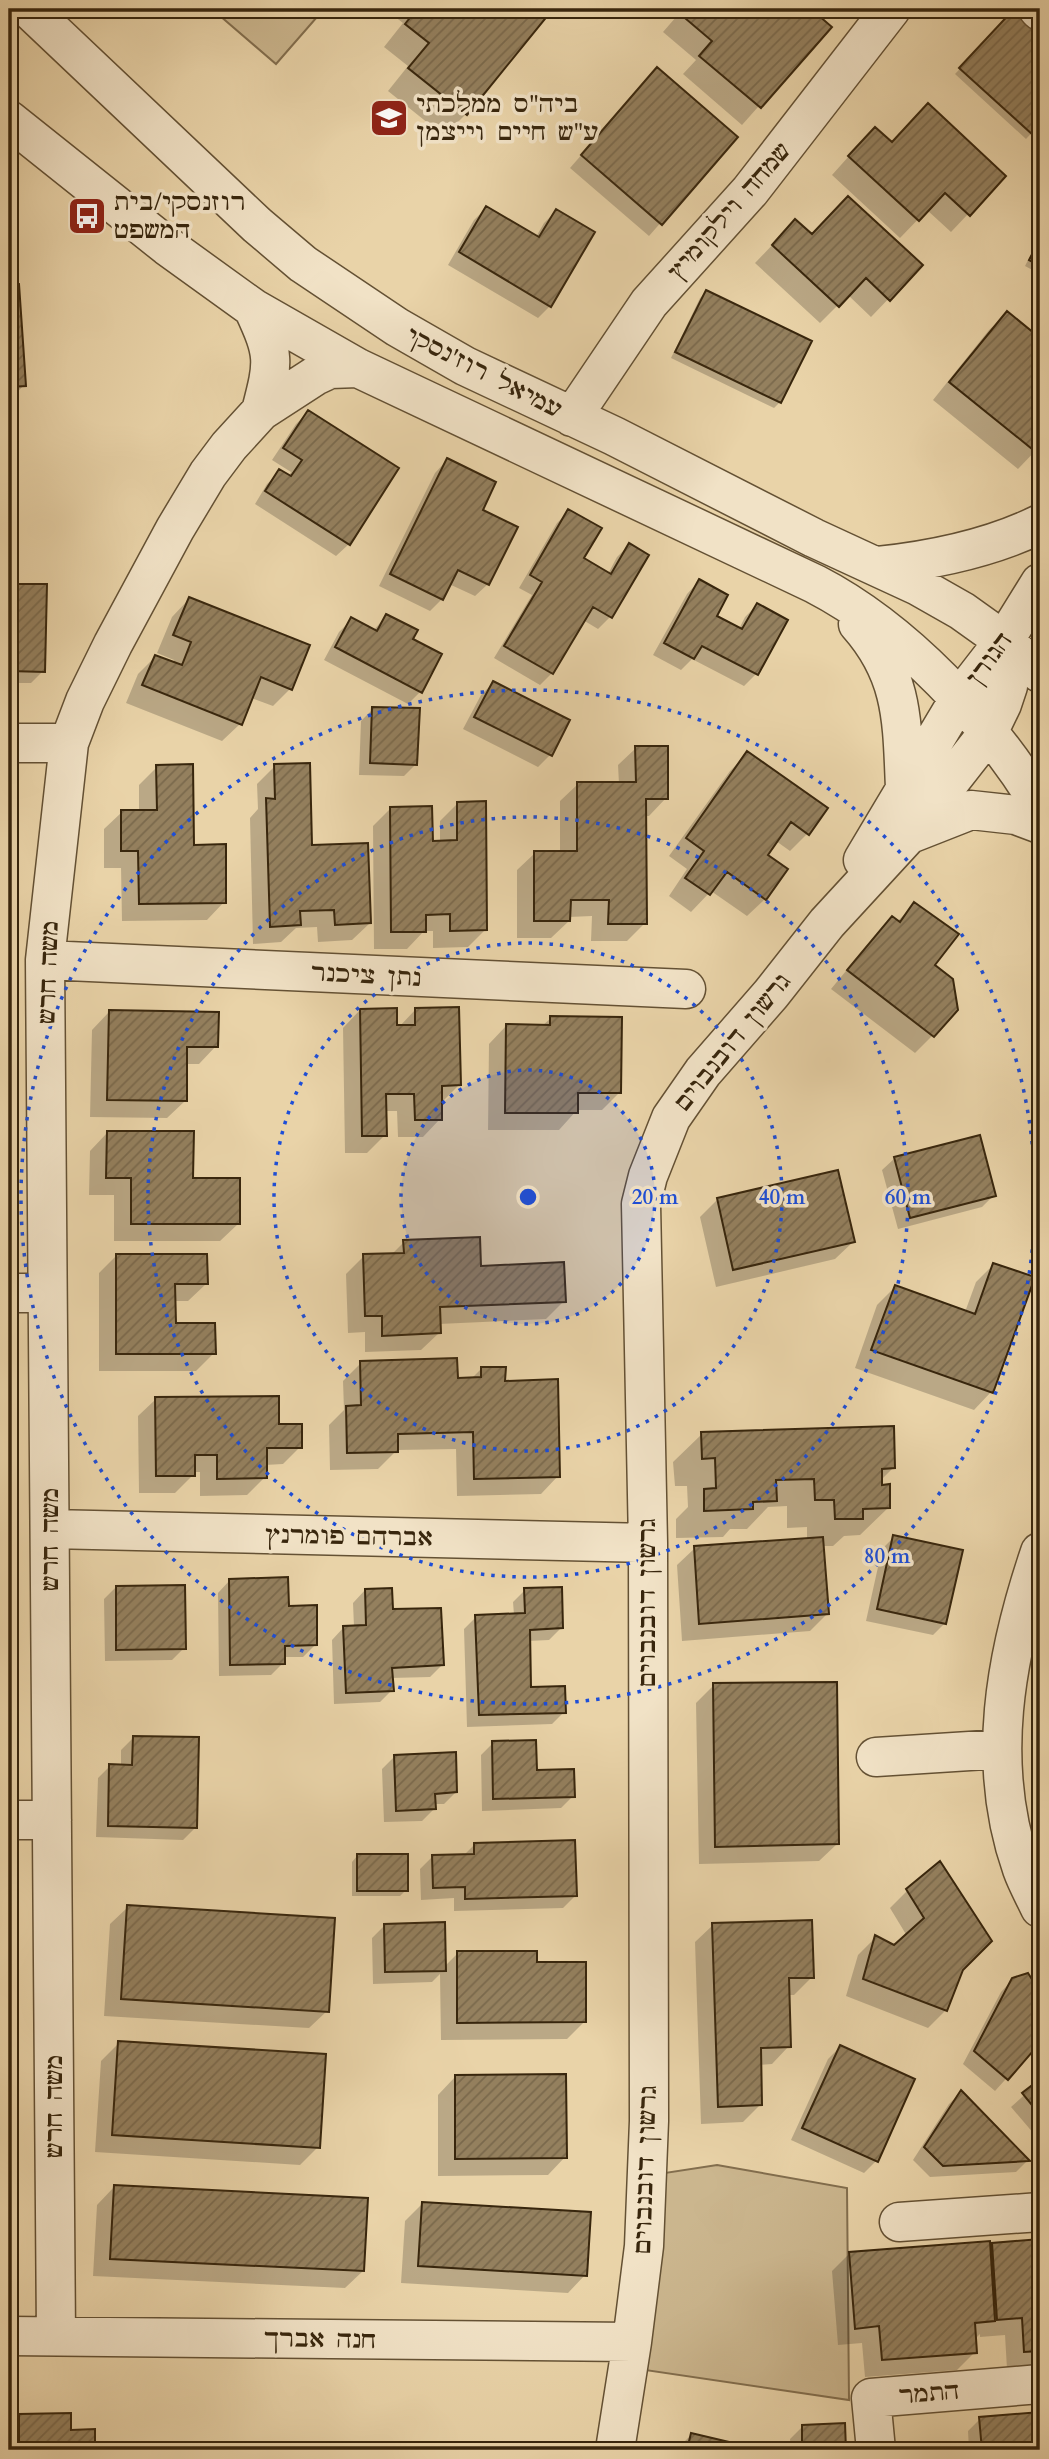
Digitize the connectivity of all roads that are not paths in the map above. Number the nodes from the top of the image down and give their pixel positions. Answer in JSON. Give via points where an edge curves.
{"nodes":[{"id":1,"x":29,"y":9,"type":"edge"},
{"id":2,"x":891,"y":9,"type":"edge"},
{"id":3,"x":9,"y":120,"type":"edge"},
{"id":4,"x":253,"y":308,"type":"junction"},
{"id":5,"x":358,"y":368,"type":"junction"},
{"id":6,"x":261,"y":411,"type":"junction"},
{"id":7,"x":572,"y":416,"type":"junction"},
{"id":8,"x":1040,"y":524,"type":"edge"},
{"id":9,"x":878,"y":566,"type":"junction"},
{"id":10,"x":1040,"y":583,"type":"edge"},
{"id":11,"x":816,"y":584,"type":"junction"},
{"id":12,"x":1003,"y":641,"type":"junction"},
{"id":13,"x":1040,"y":673,"type":"edge"},
{"id":14,"x":960,"y":699,"type":"junction"},
{"id":15,"x":988,"y":733,"type":"junction"},
{"id":16,"x":9,"y":743,"type":"edge"},
{"id":17,"x":69,"y":743,"type":"junction"},
{"id":18,"x":905,"y":788,"type":"junction"},
{"id":19,"x":1040,"y":805,"type":"edge"},
{"id":20,"x":1040,"y":824,"type":"edge"},
{"id":21,"x":908,"y":835,"type":"junction"},
{"id":22,"x":827,"y":923,"type":"junction"},
{"id":23,"x":45,"y":961,"type":"junction"},
{"id":24,"x":687,"y":989,"type":"dead end"},
{"id":25,"x":9,"y":1293,"type":"edge"},
{"id":26,"x":47,"y":1293,"type":"junction"},
{"id":27,"x":50,"y":1529,"type":"junction"},
{"id":28,"x":648,"y":1543,"type":"junction"},
{"id":29,"x":1040,"y":1552,"type":"edge"},
{"id":30,"x":1001,"y":1749,"type":"junction"},
{"id":31,"x":876,"y":1757,"type":"dead end"},
{"id":32,"x":9,"y":1820,"type":"edge"},
{"id":33,"x":52,"y":1821,"type":"junction"},
{"id":34,"x":1040,"y":1908,"type":"edge"},
{"id":35,"x":1040,"y":2212,"type":"edge"},
{"id":36,"x":899,"y":2221,"type":"dead end"},
{"id":37,"x":9,"y":2336,"type":"edge"},
{"id":38,"x":56,"y":2336,"type":"junction"},
{"id":39,"x":632,"y":2342,"type":"junction"},
{"id":40,"x":1040,"y":2384,"type":"edge"},
{"id":41,"x":615,"y":2450,"type":"edge"},
{"id":42,"x":876,"y":2450,"type":"edge"}],
"edges":[{"from":1,"to":7,"type":"street","name":"עמיאל רוז'נסקי","via":[[204,177],[303,264],[464,366]]},
{"from":2,"to":7,"type":"street","name":"שמחה וילקומיץ","via":[[750,191],[649,303]]},
{"from":3,"to":4,"type":"street","name":"עמיאל רוז'נסקי"},
{"from":4,"to":5,"type":"street","name":"עמיאל רוז'נסקי"},
{"from":4,"to":6,"type":"street","via":[[272,359]]},
{"from":5,"to":6,"type":"street","name":"משה חרש","via":[[330,369],[314,376]]},
{"from":5,"to":11,"type":"street","name":"עמיאל רוז'נסקי"},
{"from":6,"to":17,"type":"street","name":"משה חרש","via":[[208,474],[176,529],[85,701]]},
{"from":7,"to":9,"type":"street","name":"עמיאל רוז'נסקי"},
{"from":8,"to":9,"type":"street","via":[[953,555]]},
{"from":9,"to":12,"type":"street","name":"עמיאל רוז'נסקי","via":[[962,611]]},
{"from":10,"to":12,"type":"street","name":"הגורן"},
{"from":11,"to":14,"type":"street","name":"עמיאל רוז'נסקי","via":[[867,615]]},
{"from":11,"to":18,"type":"street","via":[[874,642],[887,665],[900,710]]},
{"from":12,"to":13,"type":"street","name":"עמיאל רוז'נסקי"},
{"from":12,"to":14,"type":"street","name":"הגורן"},
{"from":12,"to":15,"type":"street","name":"גרשון דובנבוים","via":[[1010,664],[1008,686]]},
{"from":14,"to":15,"type":"street","name":"עמיאל רוז'נסקי"},
{"from":14,"to":18,"type":"street","name":"גרשון דובנבוים"},
{"from":15,"to":19,"type":"street","name":"עמיאל רוז'נסקי"},
{"from":15,"to":21,"type":"street","name":"גרשון דובנבוים"},
{"from":16,"to":17,"type":"street"},
{"from":17,"to":23,"type":"street","name":"משה חרש"},
{"from":18,"to":22,"type":"street","name":"גרשון דובנבוים"},
{"from":20,"to":21,"type":"street","via":[[1016,815],[971,810]]},
{"from":21,"to":22,"type":"street","name":"גרשון דובנבוים"},
{"from":22,"to":28,"type":"street","name":"גרשון דובנבוים","via":[[703,1072],[671,1118],[648,1177],[641,1204],[641,1242]]},
{"from":23,"to":24,"type":"street","name":"נתן ציכנר"},
{"from":23,"to":26,"type":"street","name":"משה חרש"},
{"from":25,"to":26,"type":"street"},
{"from":26,"to":27,"type":"street","name":"משה חרש"},
{"from":27,"to":28,"type":"street","name":"אברהם פומרנץ"},
{"from":27,"to":33,"type":"street","name":"משה חרש"},
{"from":28,"to":39,"type":"street","name":"גרשון דובנבוים","via":[[649,2121],[644,2246]]},
{"from":29,"to":30,"type":"street","via":[[1010,1656]]},
{"from":30,"to":31,"type":"street"},
{"from":30,"to":34,"type":"street","via":[[1011,1831]]},
{"from":32,"to":33,"type":"street"},
{"from":33,"to":38,"type":"street","name":"משה חרש"},
{"from":35,"to":36,"type":"street"},
{"from":37,"to":38,"type":"street","name":"חנה אברך"},
{"from":38,"to":39,"type":"street","name":"חנה אברך"},
{"from":39,"to":41,"type":"street","name":"גרשון דובנבוים"},
{"from":40,"to":42,"type":"street","name":"התמר","via":[[871,2398]]}]}
